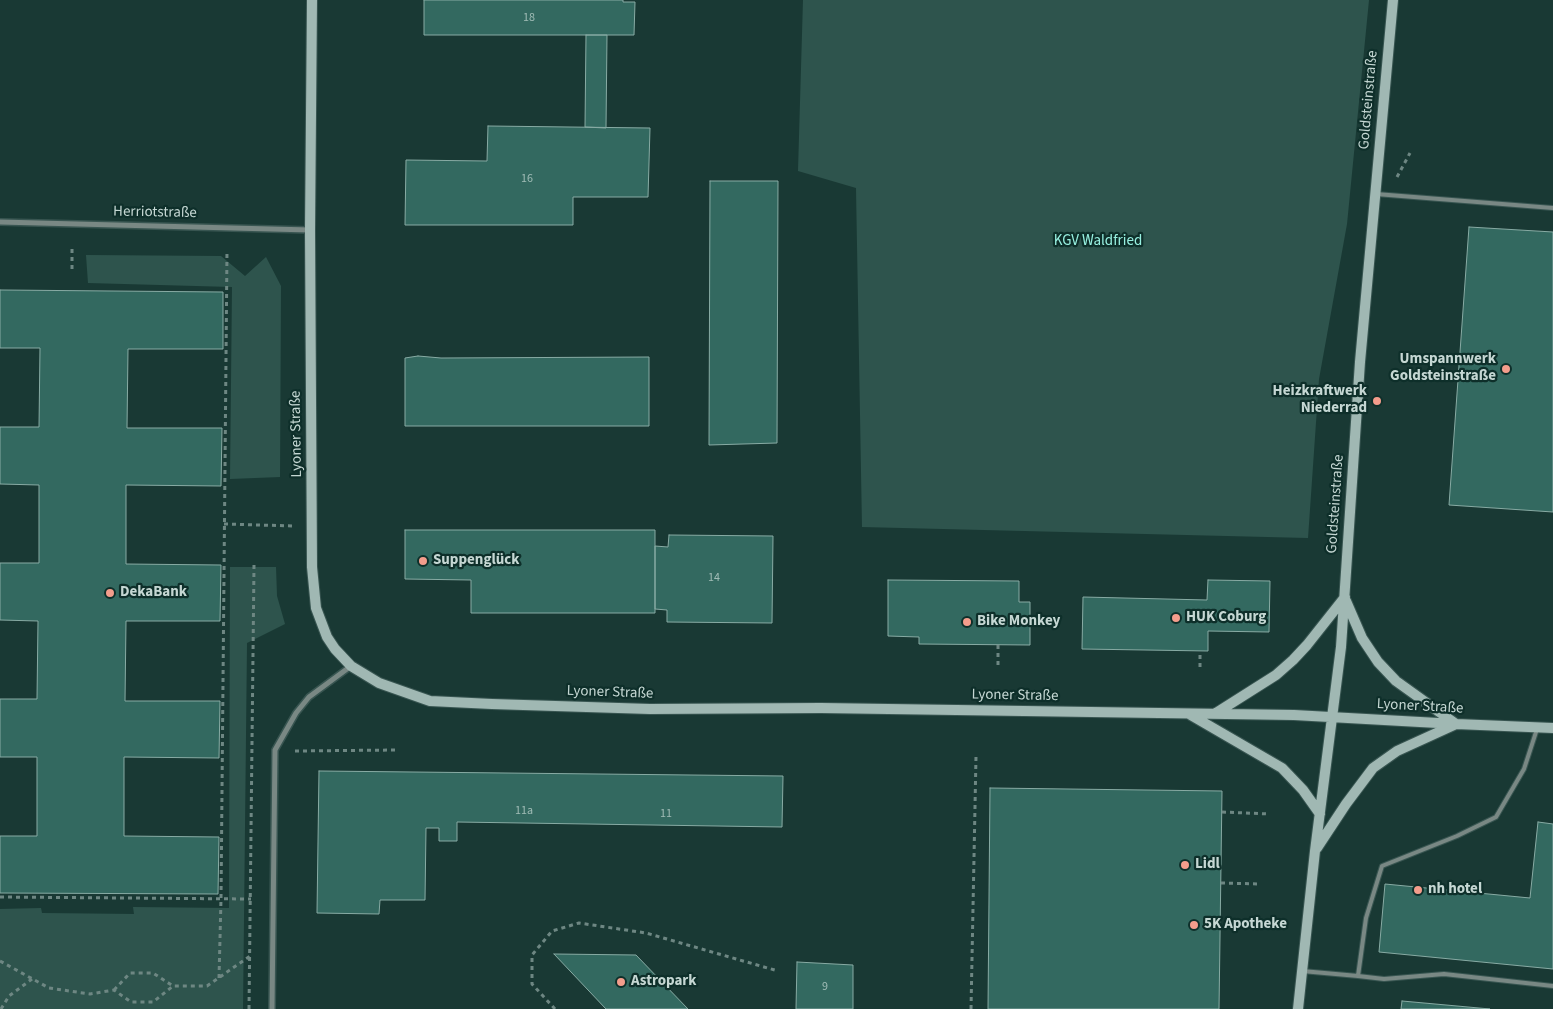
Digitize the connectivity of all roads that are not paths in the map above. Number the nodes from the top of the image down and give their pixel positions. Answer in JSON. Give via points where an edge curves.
{"nodes":[{"id":1,"x":312,"y":0,"type":"edge"},
{"id":2,"x":1393,"y":0,"type":"edge"},
{"id":3,"x":1376,"y":194,"type":"junction"},
{"id":4,"x":1553,"y":208,"type":"edge"},
{"id":5,"x":0,"y":222,"type":"edge"},
{"id":6,"x":310,"y":230,"type":"junction"},
{"id":7,"x":1345,"y":597,"type":"junction"},
{"id":8,"x":352,"y":666,"type":"junction"},
{"id":9,"x":1188,"y":714,"type":"junction"},
{"id":10,"x":1215,"y":714,"type":"junction"},
{"id":11,"x":1333,"y":717,"type":"junction"},
{"id":12,"x":1456,"y":724,"type":"junction"},
{"id":13,"x":1538,"y":727,"type":"junction"},
{"id":14,"x":1553,"y":728,"type":"edge"},
{"id":15,"x":1320,"y":814,"type":"junction"},
{"id":16,"x":1315,"y":851,"type":"junction"},
{"id":17,"x":1302,"y":971,"type":"junction"},
{"id":18,"x":1358,"y":976,"type":"junction"},
{"id":19,"x":1553,"y":986,"type":"edge"},
{"id":20,"x":272,"y":1009,"type":"edge"},
{"id":21,"x":1298,"y":1009,"type":"edge"}],
"edges":[{"from":1,"to":6,"type":"main road","name":"Lyoner Straße"},
{"from":2,"to":3,"type":"main road","name":"Goldsteinstraße"},
{"from":3,"to":4,"type":"lane"},
{"from":3,"to":7,"type":"main road","name":"Goldsteinstraße","via":[[1360,362]]},
{"from":5,"to":6,"type":"street","name":"Herriotstraße"},
{"from":6,"to":8,"type":"main road","name":"Lyoner Straße","via":[[312,568],[316,608],[327,636]]},
{"from":7,"to":10,"type":"main road","via":[[1307,645],[1276,675]]},
{"from":7,"to":11,"type":"main road","name":"Goldsteinstraße"},
{"from":7,"to":12,"type":"main road","via":[[1362,638],[1378,662],[1396,681]]},
{"from":8,"to":9,"type":"main road","name":"Lyoner Straße","via":[[379,684],[430,701],[464,703],[650,709],[821,708]]},
{"from":8,"to":20,"type":"street","via":[[309,697],[275,750]]},
{"from":9,"to":10,"type":"main road","name":"Lyoner Straße"},
{"from":9,"to":15,"type":"main road","via":[[1282,768]]},
{"from":10,"to":11,"type":"main road","name":"Lyoner Straße"},
{"from":11,"to":12,"type":"main road","name":"Lyoner Straße"},
{"from":11,"to":15,"type":"main road","name":"Goldsteinstraße"},
{"from":12,"to":13,"type":"main road","name":"Lyoner Straße"},
{"from":12,"to":16,"type":"main road","via":[[1397,751],[1373,768]]},
{"from":13,"to":14,"type":"main road","name":"Lyoner Straße"},
{"from":13,"to":18,"type":"lane","via":[[1524,769],[1496,817],[1382,866],[1366,918]]},
{"from":15,"to":16,"type":"main road","name":"Goldsteinstraße"},
{"from":16,"to":17,"type":"main road","name":"Goldsteinstraße"},
{"from":17,"to":18,"type":"lane"},
{"from":17,"to":21,"type":"main road","name":"Goldsteinstraße"},
{"from":18,"to":19,"type":"lane","via":[[1384,979],[1444,974]]}]}
